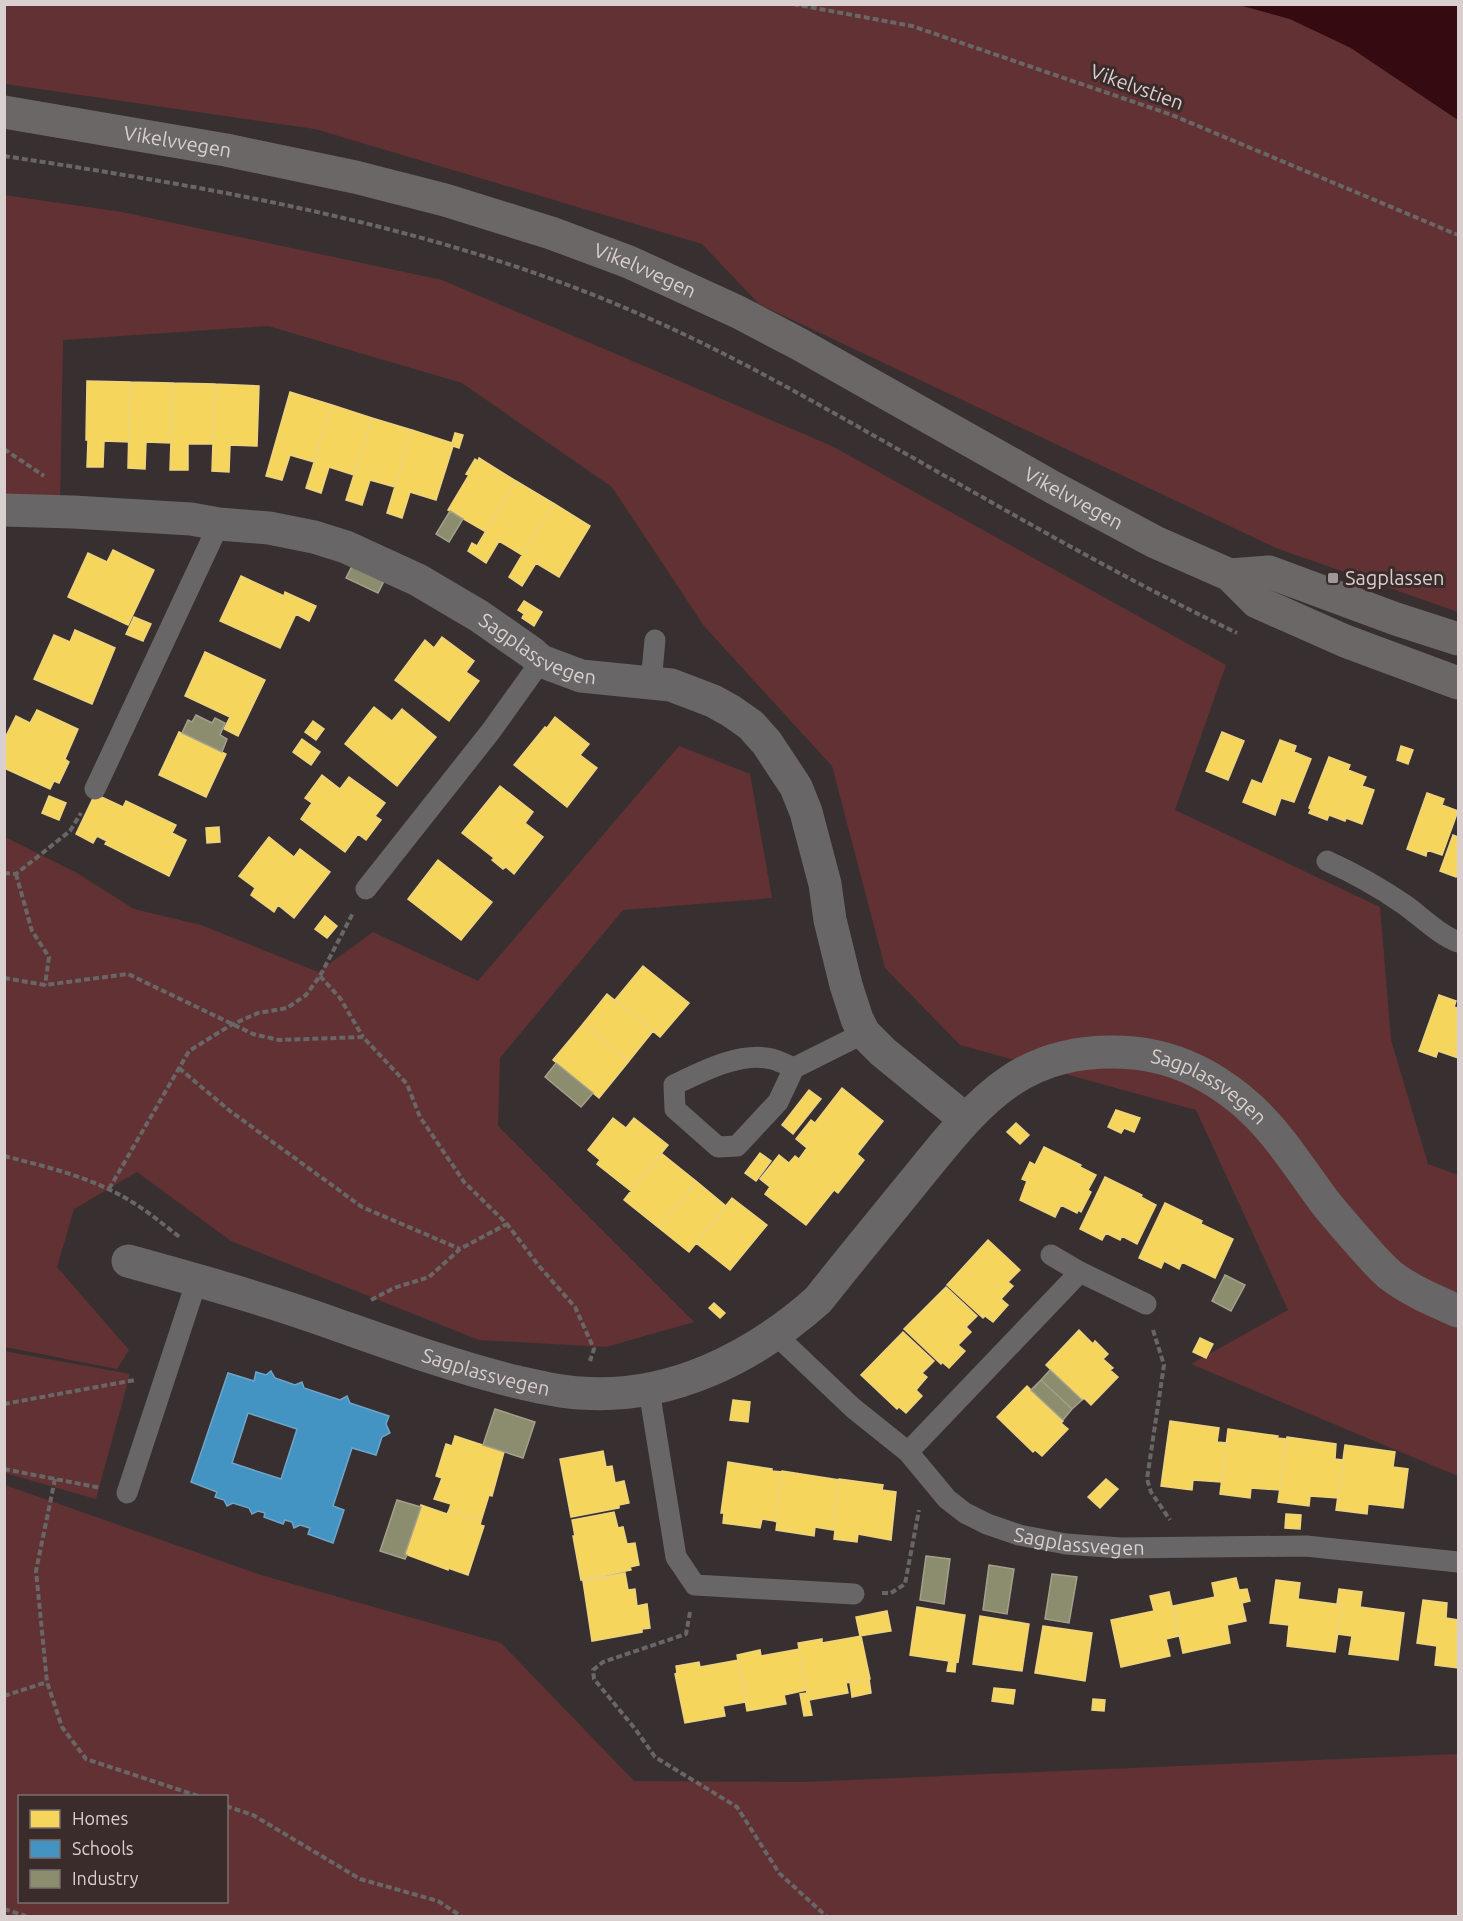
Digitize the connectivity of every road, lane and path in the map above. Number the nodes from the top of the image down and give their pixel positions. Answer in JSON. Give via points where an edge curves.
{"nodes":[{"id":1,"x":793,"y":4,"type":"edge"},
{"id":2,"x":4,"y":112,"type":"edge"},
{"id":3,"x":4,"y":156,"type":"edge"},
{"id":4,"x":1458,"y":235,"type":"edge"},
{"id":5,"x":4,"y":510,"type":"edge"},
{"id":6,"x":219,"y":524,"type":"junction"},
{"id":7,"x":1230,"y":574,"type":"junction"},
{"id":8,"x":1241,"y":635,"type":"dead end"},
{"id":9,"x":1458,"y":639,"type":"edge"},
{"id":10,"x":655,"y":640,"type":"dead end"},
{"id":11,"x":541,"y":661,"type":"junction"},
{"id":12,"x":651,"y":682,"type":"junction"},
{"id":13,"x":1458,"y":683,"type":"edge"},
{"id":14,"x":95,"y":789,"type":"joint"},
{"id":15,"x":1328,"y":861,"type":"dead end"},
{"id":16,"x":4,"y":873,"type":"edge"},
{"id":17,"x":16,"y":874,"type":"junction"},
{"id":18,"x":366,"y":889,"type":"joint"},
{"id":19,"x":1458,"y":942,"type":"edge"},
{"id":20,"x":320,"y":976,"type":"junction"},
{"id":21,"x":4,"y":978,"type":"edge"},
{"id":22,"x":45,"y":985,"type":"junction"},
{"id":23,"x":231,"y":1025,"type":"junction"},
{"id":24,"x":864,"y":1033,"type":"junction"},
{"id":25,"x":363,"y":1037,"type":"junction"},
{"id":26,"x":179,"y":1068,"type":"junction"},
{"id":27,"x":794,"y":1068,"type":"junction"},
{"id":28,"x":965,"y":1119,"type":"junction"},
{"id":29,"x":4,"y":1156,"type":"edge"},
{"id":30,"x":108,"y":1189,"type":"junction"},
{"id":31,"x":507,"y":1224,"type":"junction"},
{"id":32,"x":184,"y":1240,"type":"dead end"},
{"id":33,"x":460,"y":1249,"type":"junction"},
{"id":34,"x":1051,"y":1255,"type":"dead end"},
{"id":35,"x":128,"y":1261,"type":"dead end"},
{"id":36,"x":1080,"y":1272,"type":"junction"},
{"id":37,"x":197,"y":1280,"type":"junction"},
{"id":38,"x":364,"y":1304,"type":"dead end"},
{"id":39,"x":1146,"y":1304,"type":"joint"},
{"id":40,"x":1458,"y":1311,"type":"edge"},
{"id":41,"x":775,"y":1334,"type":"junction"},
{"id":42,"x":171,"y":1359,"type":"junction"},
{"id":43,"x":588,"y":1366,"type":"dead end"},
{"id":44,"x":649,"y":1390,"type":"junction"},
{"id":45,"x":4,"y":1404,"type":"edge"},
{"id":46,"x":908,"y":1452,"type":"junction"},
{"id":47,"x":4,"y":1469,"type":"edge"},
{"id":48,"x":926,"y":1475,"type":"junction"},
{"id":49,"x":55,"y":1479,"type":"junction"},
{"id":50,"x":127,"y":1493,"type":"joint"},
{"id":51,"x":1187,"y":1546,"type":"junction"},
{"id":52,"x":1458,"y":1562,"type":"edge"},
{"id":53,"x":695,"y":1585,"type":"junction"},
{"id":54,"x":854,"y":1594,"type":"joint"},
{"id":55,"x":47,"y":1682,"type":"junction"},
{"id":56,"x":4,"y":1696,"type":"edge"},
{"id":57,"x":192,"y":1795,"type":"edge"},
{"id":58,"x":228,"y":1807,"type":"edge"},
{"id":59,"x":4,"y":1910,"type":"edge"},
{"id":60,"x":26,"y":1917,"type":"edge"},
{"id":61,"x":461,"y":1917,"type":"edge"},
{"id":62,"x":826,"y":1917,"type":"edge"}],
"edges":[{"from":1,"to":4,"type":"path","name":"Vikelvstien","via":[[912,26],[1161,111]]},
{"from":2,"to":7,"type":"street","name":"Vikelvvegen","via":[[226,150],[355,177],[445,200],[629,261],[799,344],[1155,542]]},
{"from":3,"to":8,"type":"path","via":[[313,210],[496,261],[603,299],[762,372],[1089,557]]},
{"from":5,"to":6,"type":"street","name":"Sagplassvegen","via":[[191,519]]},
{"from":6,"to":11,"type":"street","name":"Sagplassvegen","via":[[314,537],[371,557],[479,616]]},
{"from":6,"to":14,"type":"lane"},
{"from":7,"to":9,"type":"street","name":"Vikelvvegen","via":[[1269,572]]},
{"from":7,"to":13,"type":"street","name":"Vikelvvegen","via":[[1257,602],[1345,641]]},
{"from":10,"to":12,"type":"lane"},
{"from":11,"to":12,"type":"street","name":"Sagplassvegen","via":[[581,676]]},
{"from":11,"to":18,"type":"lane"},
{"from":12,"to":24,"type":"street","name":"Sagplassvegen","via":[[713,701],[751,725],[796,787],[825,884],[846,985]]},
{"from":14,"to":17,"type":"path","via":[[70,831]]},
{"from":15,"to":19,"type":"lane","via":[[1368,879],[1434,929]]},
{"from":16,"to":17,"type":"path"},
{"from":17,"to":22,"type":"path","via":[[32,931],[49,957]]},
{"from":18,"to":20,"type":"path"},
{"from":20,"to":23,"type":"path","via":[[306,995],[287,1008],[258,1013]]},
{"from":20,"to":25,"type":"path","via":[[340,998]]},
{"from":21,"to":22,"type":"path"},
{"from":22,"to":23,"type":"path","via":[[128,974]]},
{"from":23,"to":25,"type":"path","via":[[279,1040]]},
{"from":23,"to":26,"type":"path","via":[[189,1051]]},
{"from":24,"to":27,"type":"lane"},
{"from":24,"to":28,"type":"street","name":"Sagplassvegen"},
{"from":25,"to":31,"type":"path","via":[[407,1084],[420,1117],[464,1182]]},
{"from":26,"to":30,"type":"path"},
{"from":26,"to":33,"type":"path","via":[[230,1112],[362,1207]]},
{"from":27,"to":27,"type":"lane","via":[[772,1059],[754,1058],[716,1065],[674,1085],[675,1109],[718,1147],[736,1146],[778,1102]]},
{"from":28,"to":40,"type":"street","name":"Sagplassvegen","via":[[1009,1081],[1055,1058],[1114,1052],[1166,1059],[1205,1075],[1234,1093],[1280,1141],[1325,1203],[1389,1274]]},
{"from":28,"to":41,"type":"street","name":"Sagplassvegen","via":[[818,1300]]},
{"from":29,"to":30,"type":"path"},
{"from":30,"to":32,"type":"path","via":[[133,1202]]},
{"from":31,"to":33,"type":"path"},
{"from":31,"to":43,"type":"path","via":[[574,1307],[594,1349]]},
{"from":33,"to":38,"type":"path","via":[[429,1277],[394,1288]]},
{"from":34,"to":36,"type":"lane"},
{"from":35,"to":37,"type":"street","name":"Sagplassvegen"},
{"from":36,"to":39,"type":"lane"},
{"from":36,"to":46,"type":"lane"},
{"from":37,"to":42,"type":"lane"},
{"from":37,"to":44,"type":"street","name":"Sagplassvegen","via":[[408,1350],[526,1384],[579,1393]]},
{"from":39,"to":51,"type":"path","via":[[1164,1365],[1147,1479],[1151,1492]]},
{"from":41,"to":44,"type":"street","name":"Sagplassvegen","via":[[715,1370]]},
{"from":41,"to":46,"type":"lane","name":"Sagplassvegen","via":[[853,1408]]},
{"from":42,"to":45,"type":"path","via":[[132,1382]]},
{"from":42,"to":50,"type":"lane"},
{"from":44,"to":53,"type":"lane","via":[[676,1557]]},
{"from":46,"to":48,"type":"lane","name":"Sagplassvegen"},
{"from":47,"to":49,"type":"path"},
{"from":48,"to":51,"type":"lane","name":"Sagplassvegen","via":[[965,1513],[1018,1535],[1121,1548]]},
{"from":48,"to":54,"type":"path","via":[[905,1584],[891,1593]]},
{"from":49,"to":50,"type":"path"},
{"from":49,"to":55,"type":"path","via":[[36,1571]]},
{"from":51,"to":52,"type":"lane","name":"Sagplassvegen","via":[[1306,1546]]},
{"from":53,"to":54,"type":"lane"},
{"from":53,"to":62,"type":"path","via":[[686,1634],[603,1662],[593,1670],[594,1679],[656,1757],[737,1807],[779,1873]]},
{"from":55,"to":56,"type":"path"},
{"from":55,"to":57,"type":"path","via":[[62,1727],[86,1759]]},
{"from":58,"to":61,"type":"path","via":[[253,1815],[360,1879],[438,1901]]},
{"from":59,"to":60,"type":"path"}]}
